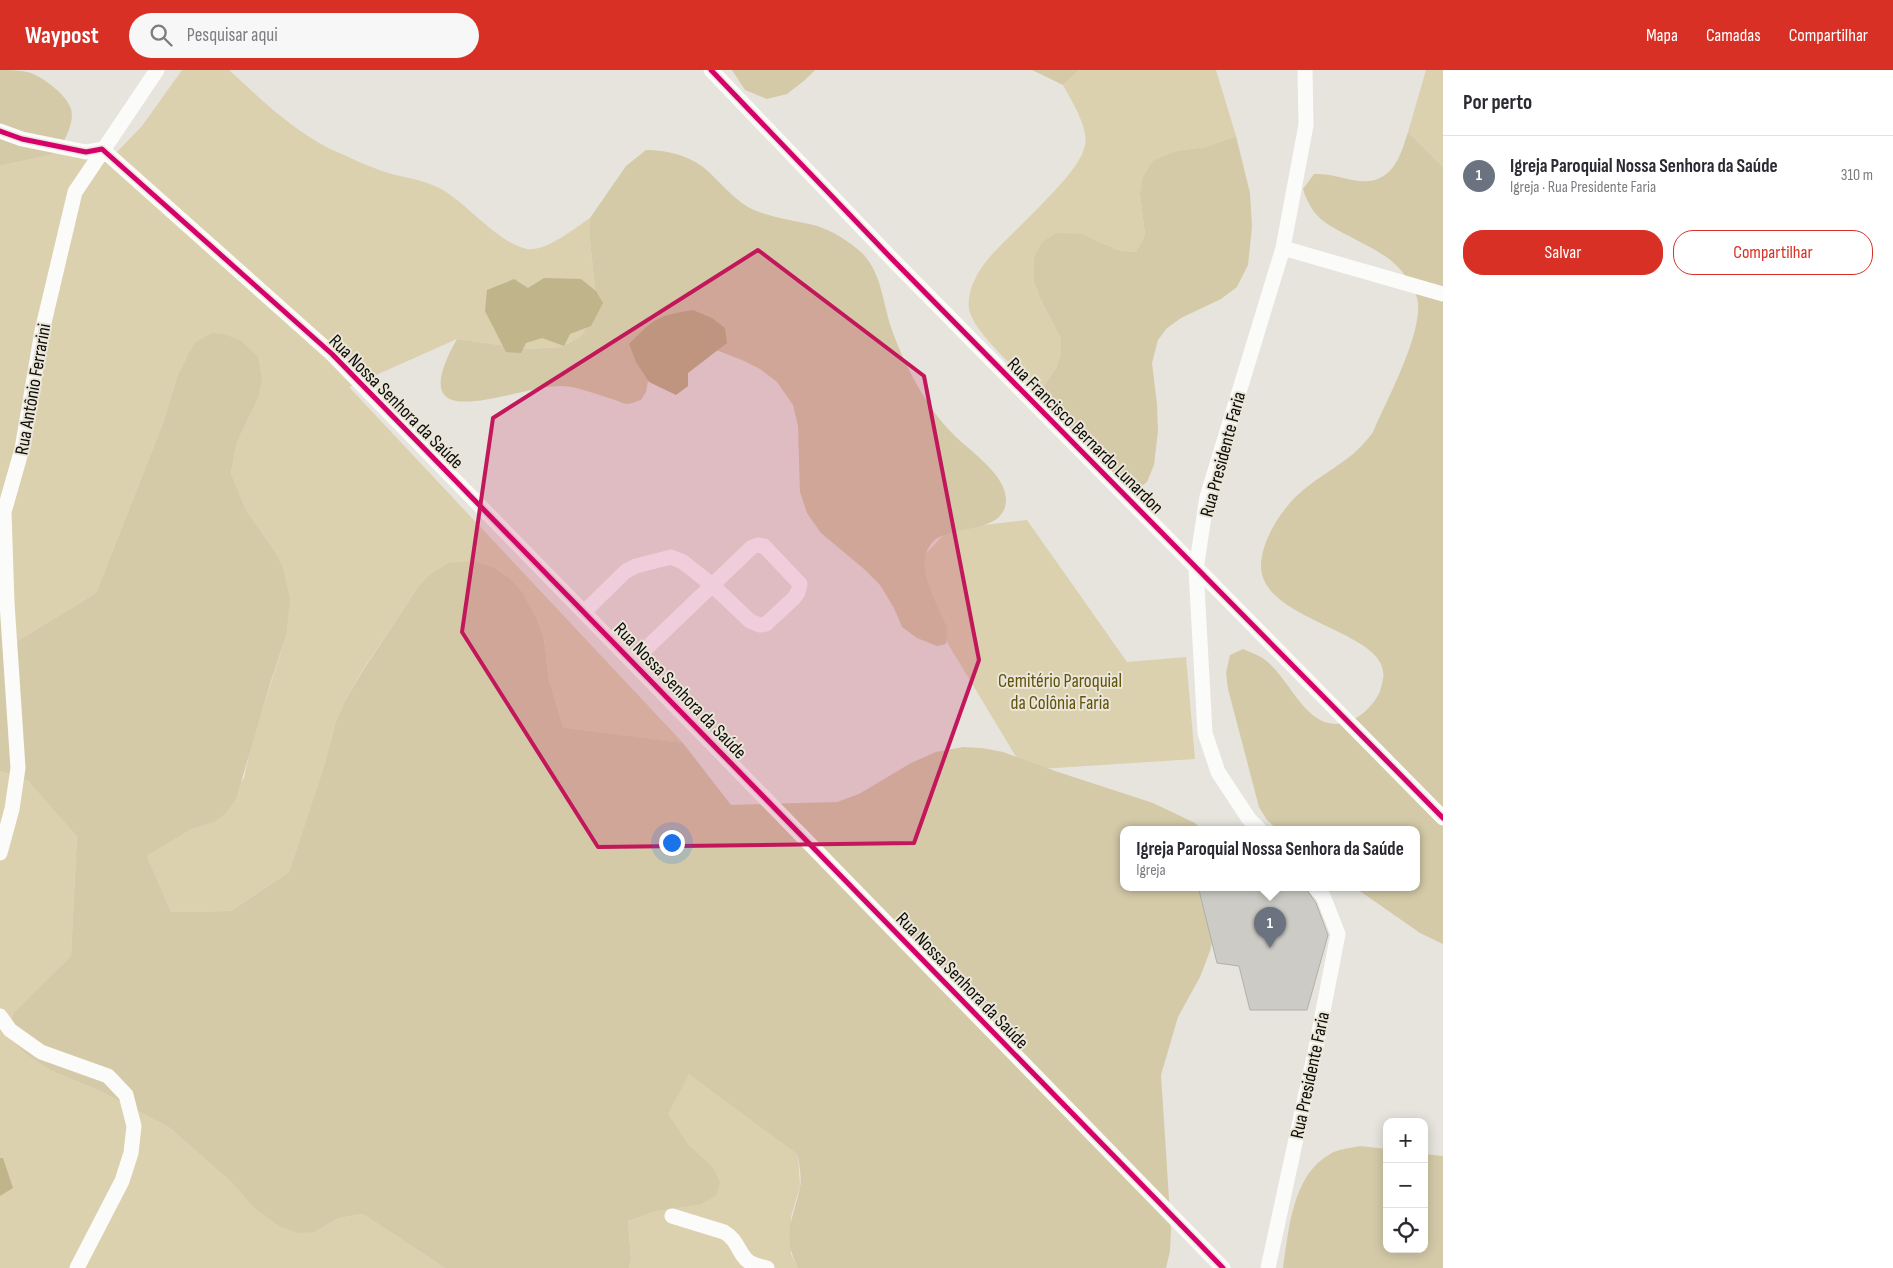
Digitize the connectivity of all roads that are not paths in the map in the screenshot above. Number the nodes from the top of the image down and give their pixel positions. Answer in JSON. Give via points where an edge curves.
{"nodes":[{"id":1,"x":157,"y":70,"type":"edge"},
{"id":2,"x":711,"y":70,"type":"edge"},
{"id":3,"x":1306,"y":70,"type":"edge"},
{"id":4,"x":0,"y":131,"type":"edge"},
{"id":5,"x":102,"y":149,"type":"junction"},
{"id":6,"x":1283,"y":248,"type":"junction"},
{"id":7,"x":1443,"y":294,"type":"edge"},
{"id":8,"x":1196,"y":569,"type":"junction"},
{"id":9,"x":712,"y":585,"type":"junction"},
{"id":10,"x":584,"y":612,"type":"junction"},
{"id":11,"x":632,"y":662,"type":"junction"},
{"id":12,"x":1443,"y":818,"type":"edge"},
{"id":13,"x":1256,"y":826,"type":"edge"},
{"id":14,"x":0,"y":853,"type":"edge"},
{"id":15,"x":1319,"y":891,"type":"edge"},
{"id":16,"x":0,"y":1016,"type":"edge"},
{"id":17,"x":672,"y":1216,"type":"dead end"},
{"id":18,"x":77,"y":1268,"type":"edge"},
{"id":19,"x":767,"y":1268,"type":"edge"},
{"id":20,"x":1223,"y":1268,"type":"edge"},
{"id":21,"x":1268,"y":1268,"type":"edge"}],
"edges":[{"from":1,"to":5,"type":"street","name":"Rua Antônio Ferrarini"},
{"from":2,"to":8,"type":"street","name":"Rua Francisco Bernardo Lunardon"},
{"from":3,"to":6,"type":"street","name":"Rua Presidente Faria","via":[[1306,125]]},
{"from":4,"to":5,"type":"street","via":[[86,152]]},
{"from":5,"to":10,"type":"street","name":"Rua Nossa Senhora da Saúde","via":[[332,354]]},
{"from":5,"to":14,"type":"street","name":"Rua Antônio Ferrarini","via":[[75,192],[42,331],[22,449],[4,512],[18,768],[12,810]]},
{"from":6,"to":7,"type":"street"},
{"from":6,"to":8,"type":"street","name":"Rua Presidente Faria","via":[[1207,498]]},
{"from":8,"to":12,"type":"street","name":"Rua Francisco Bernardo Lunardon"},
{"from":8,"to":13,"type":"street","name":"Rua Presidente Faria","via":[[1205,733],[1218,772]]},
{"from":9,"to":9,"type":"street","via":[[758,545],[764,546],[800,584],[794,598],[766,624],[760,625],[750,621]]},
{"from":9,"to":10,"type":"street","via":[[683,562],[671,557],[626,571]]},
{"from":9,"to":11,"type":"street"},
{"from":10,"to":11,"type":"street","name":"Rua Nossa Senhora da Saúde"},
{"from":11,"to":20,"type":"street","name":"Rua Nossa Senhora da Saúde"},
{"from":15,"to":21,"type":"street","name":"Rua Presidente Faria","via":[[1338,934]]},
{"from":16,"to":18,"type":"street","via":[[10,1030],[40,1052],[108,1076],[126,1095],[134,1126],[131,1153],[122,1181]]},
{"from":17,"to":19,"type":"street","via":[[724,1232],[731,1236],[750,1263]]}]}
